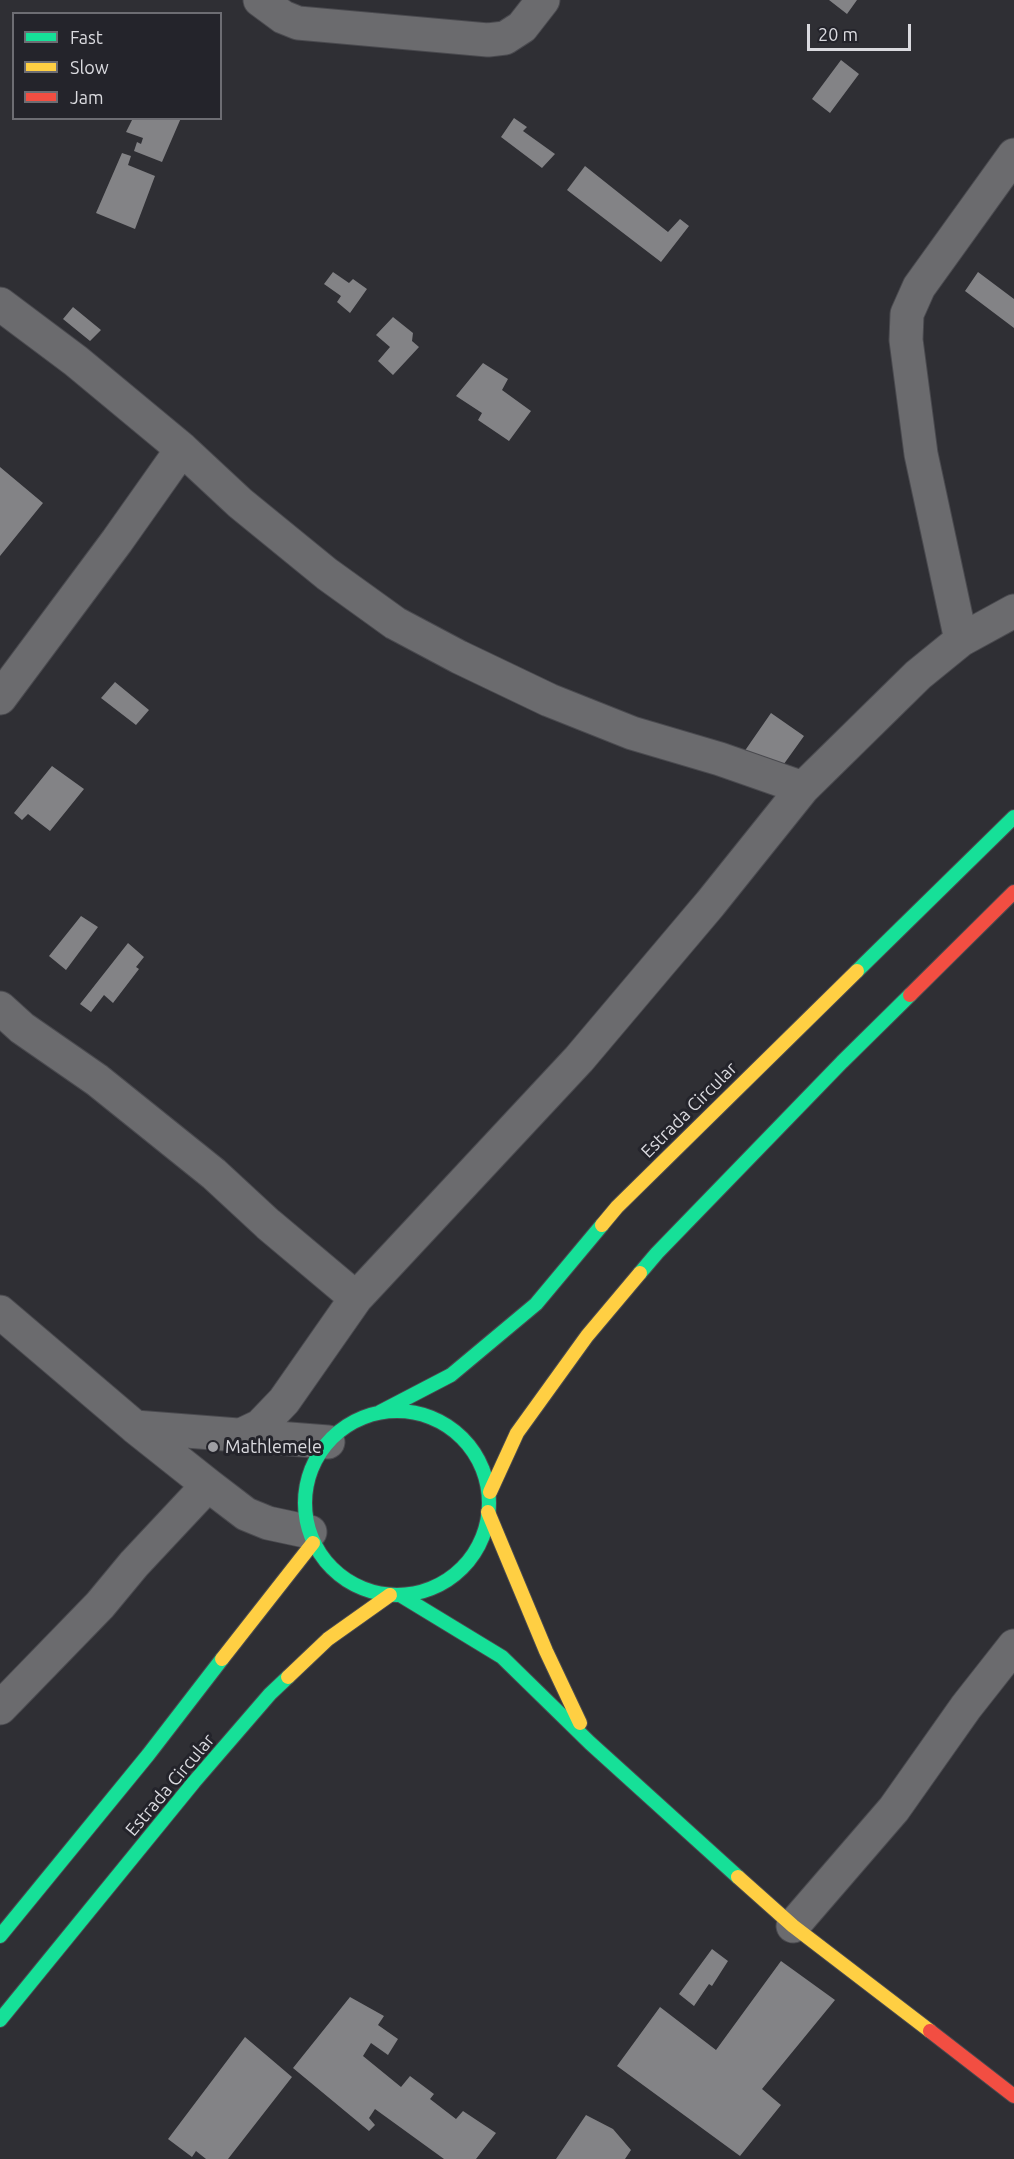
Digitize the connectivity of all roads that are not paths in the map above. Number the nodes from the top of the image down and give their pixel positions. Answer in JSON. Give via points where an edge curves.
{"nodes":[{"id":1,"x":260,"y":0,"type":"edge"},
{"id":2,"x":543,"y":0,"type":"edge"},
{"id":3,"x":1014,"y":155,"type":"edge"},
{"id":4,"x":0,"y":304,"type":"edge"},
{"id":5,"x":182,"y":449,"type":"junction"},
{"id":6,"x":1014,"y":611,"type":"edge"},
{"id":7,"x":962,"y":640,"type":"junction"},
{"id":8,"x":0,"y":698,"type":"edge"},
{"id":9,"x":803,"y":788,"type":"junction"},
{"id":10,"x":1014,"y":817,"type":"edge"},
{"id":11,"x":1014,"y":892,"type":"edge"},
{"id":12,"x":0,"y":1008,"type":"edge"},
{"id":13,"x":356,"y":1298,"type":"junction"},
{"id":14,"x":0,"y":1312,"type":"edge"},
{"id":15,"x":380,"y":1412,"type":"junction"},
{"id":16,"x":135,"y":1427,"type":"junction"},
{"id":17,"x":241,"y":1435,"type":"junction"},
{"id":18,"x":328,"y":1442,"type":"junction"},
{"id":19,"x":208,"y":1485,"type":"junction"},
{"id":20,"x":490,"y":1492,"type":"junction"},
{"id":21,"x":488,"y":1512,"type":"junction"},
{"id":22,"x":311,"y":1538,"type":"junction"},
{"id":23,"x":395,"y":1595,"type":"junction"},
{"id":24,"x":1014,"y":1646,"type":"edge"},
{"id":25,"x":3,"y":1701,"type":"edge"},
{"id":26,"x":590,"y":1743,"type":"junction"},
{"id":27,"x":793,"y":1926,"type":"junction"},
{"id":28,"x":0,"y":1936,"type":"edge"},
{"id":29,"x":0,"y":2020,"type":"edge"},
{"id":30,"x":1014,"y":2096,"type":"edge"}],
"edges":[{"from":1,"to":2,"type":"street","via":[[298,23],[488,40],[505,38],[522,27]]},
{"from":3,"to":7,"type":"street","via":[[919,287],[908,314],[906,340],[921,454]]},
{"from":4,"to":5,"type":"street"},
{"from":5,"to":8,"type":"street"},
{"from":5,"to":9,"type":"street","via":[[240,503],[394,623],[549,700],[632,733]]},
{"from":6,"to":7,"type":"street"},
{"from":7,"to":9,"type":"street","via":[[918,675]]},
{"from":9,"to":13,"type":"street","via":[[579,1059]]},
{"from":10,"to":15,"type":"main road","name":"Estrada Circular","via":[[617,1207],[536,1304],[451,1375]]},
{"from":11,"to":20,"type":"main road","via":[[657,1253],[587,1336],[517,1432]]},
{"from":12,"to":13,"type":"street","via":[[205,1167]]},
{"from":13,"to":17,"type":"street","via":[[284,1401],[260,1425]]},
{"from":14,"to":16,"type":"street"},
{"from":15,"to":18,"type":"main road","via":[[349,1424]]},
{"from":15,"to":20,"type":"main road","via":[[431,1416],[455,1431],[475,1453]]},
{"from":16,"to":17,"type":"street"},
{"from":16,"to":19,"type":"street"},
{"from":17,"to":18,"type":"street"},
{"from":18,"to":22,"type":"main road","via":[[311,1466],[305,1492]]},
{"from":19,"to":22,"type":"street","via":[[246,1514]]},
{"from":19,"to":25,"type":"street","via":[[100,1605]]},
{"from":20,"to":21,"type":"main road"},
{"from":21,"to":23,"type":"main road","via":[[475,1552],[459,1571],[438,1586]]},
{"from":21,"to":26,"type":"main road","via":[[546,1651]]},
{"from":22,"to":23,"type":"main road","via":[[327,1564],[345,1579],[366,1590]]},
{"from":22,"to":28,"type":"main road","name":"Estrada Circular","via":[[148,1755]]},
{"from":23,"to":26,"type":"main road","via":[[502,1657]]},
{"from":23,"to":29,"type":"main road","name":"Estrada Circular","via":[[328,1639],[270,1694]]},
{"from":24,"to":27,"type":"street","via":[[894,1809]]},
{"from":26,"to":27,"type":"main road"},
{"from":27,"to":30,"type":"main road"}]}
